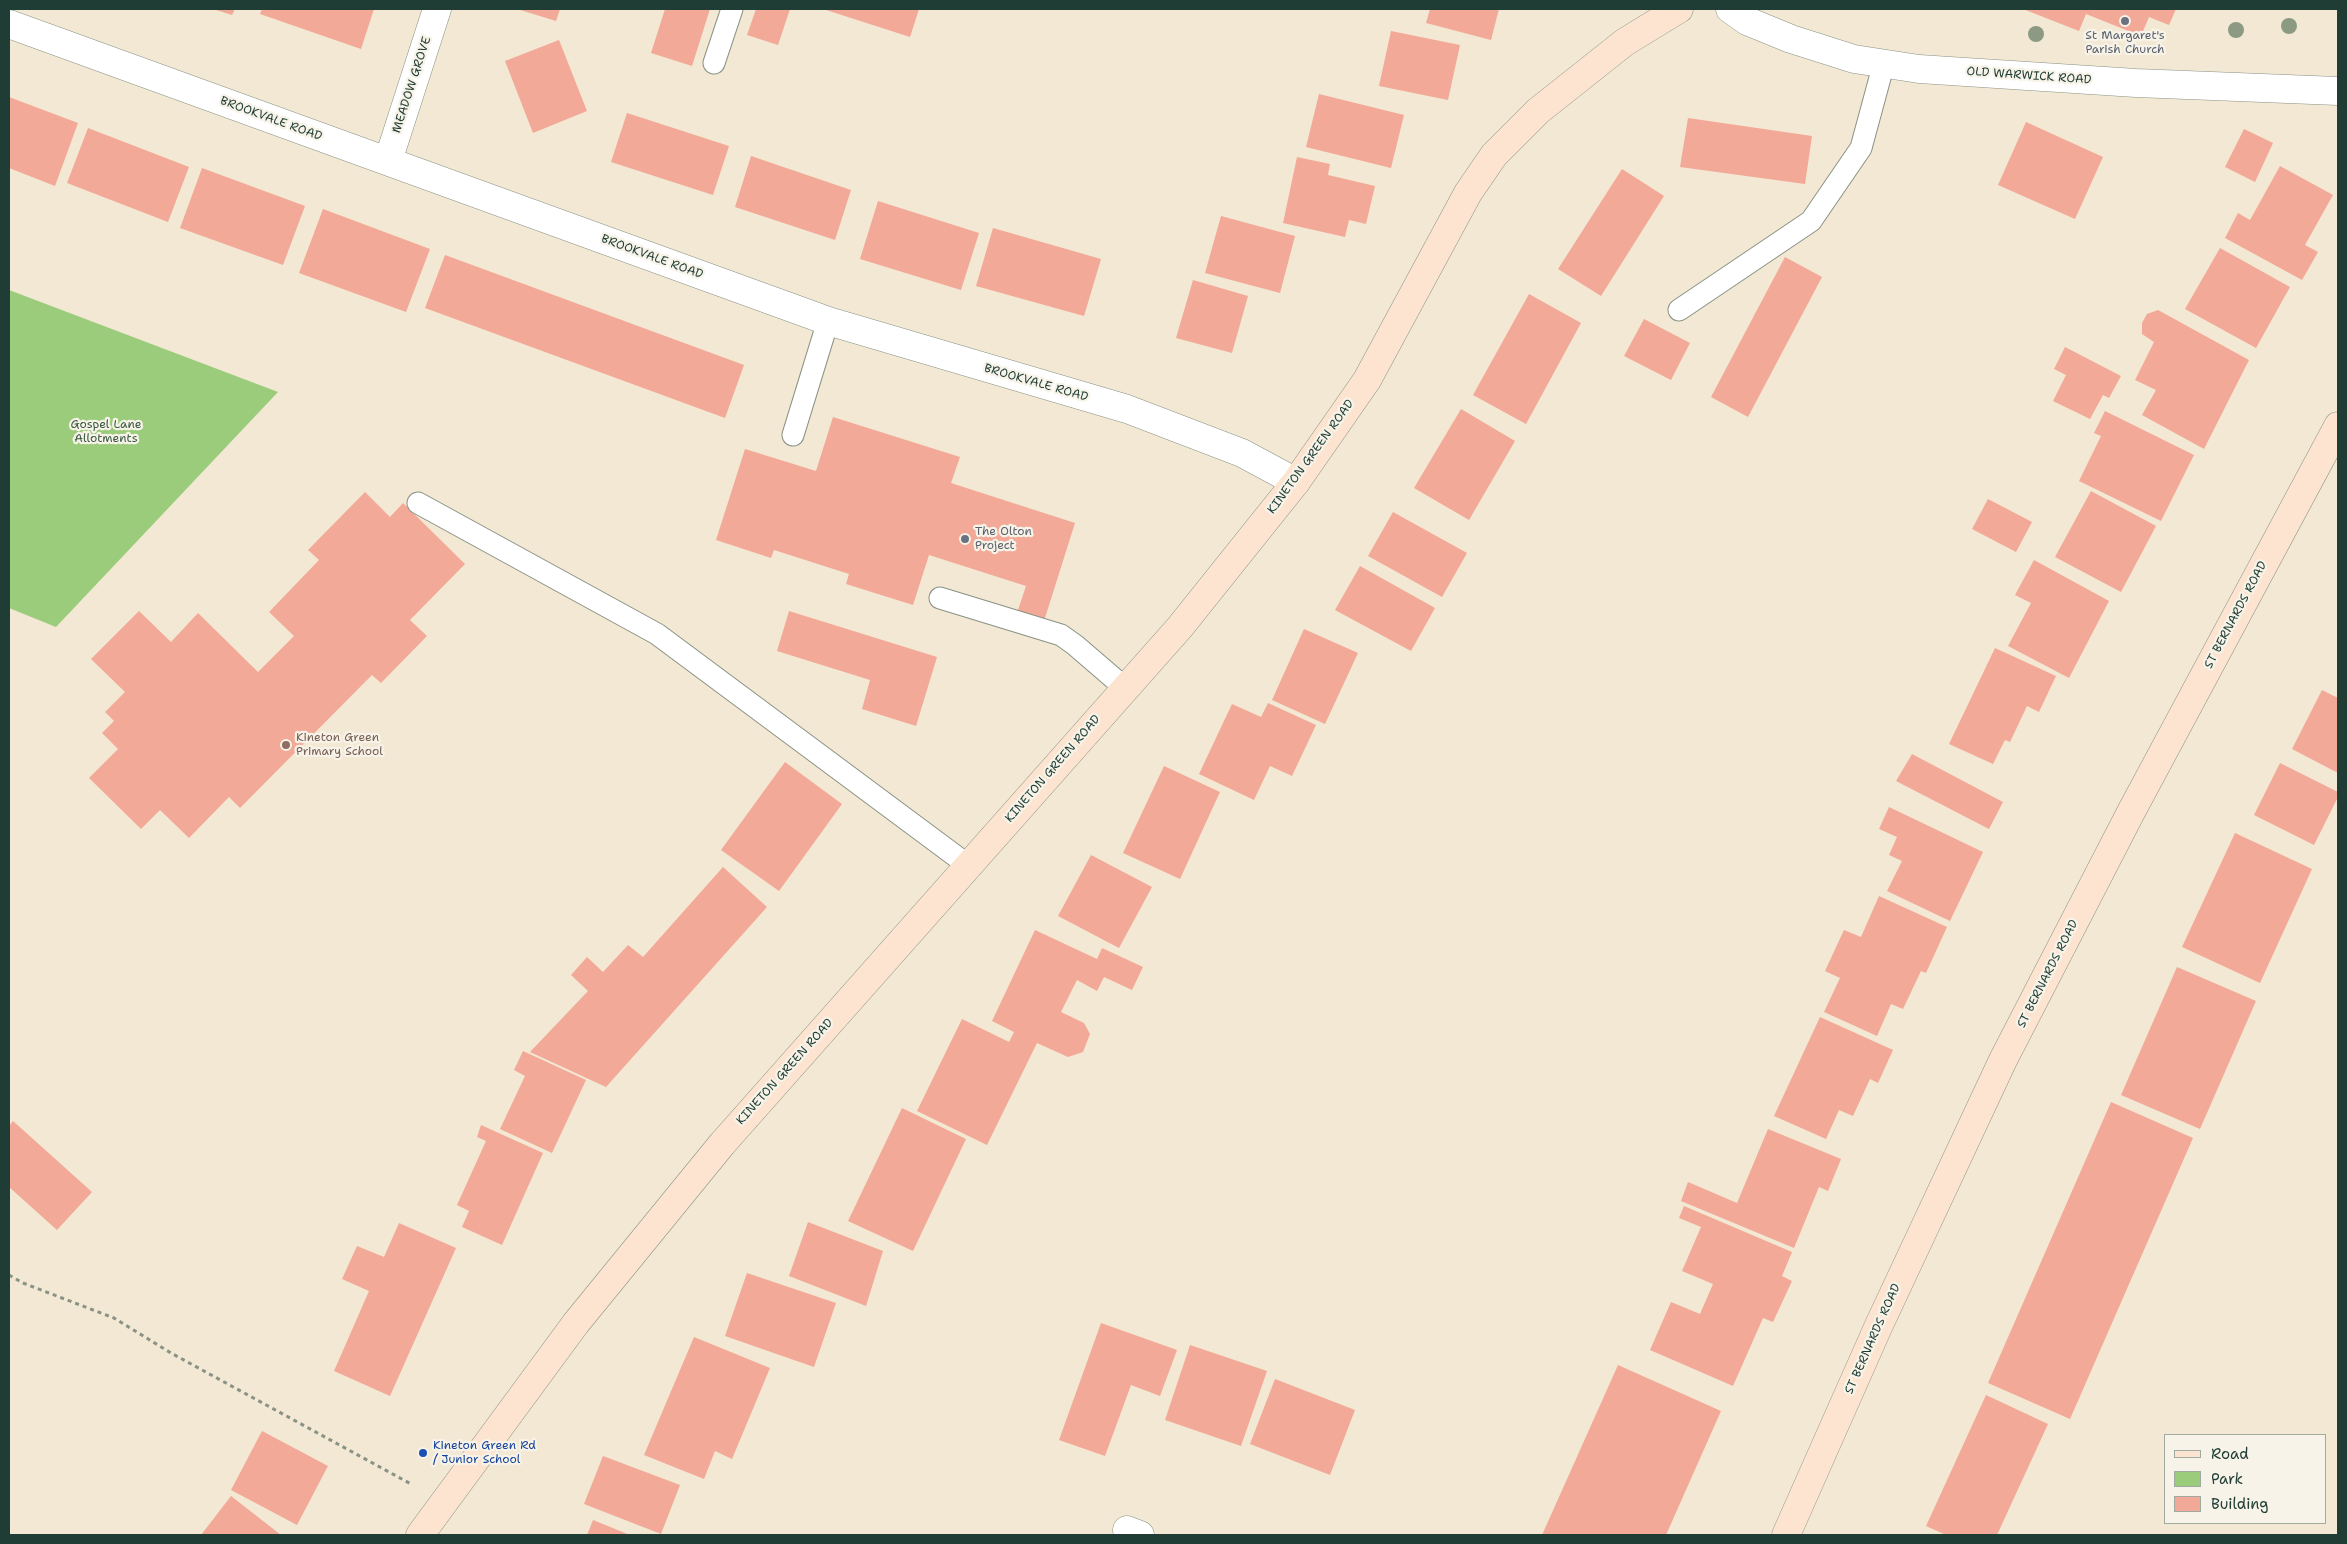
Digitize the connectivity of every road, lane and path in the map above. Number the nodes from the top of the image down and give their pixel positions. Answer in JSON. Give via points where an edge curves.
{"nodes":[{"id":1,"x":437,"y":9,"type":"edge"},
{"id":2,"x":732,"y":9,"type":"edge"},
{"id":3,"x":1679,"y":9,"type":"edge"},
{"id":4,"x":1730,"y":9,"type":"edge"},
{"id":5,"x":9,"y":24,"type":"edge"},
{"id":6,"x":714,"y":63,"type":"dead end"},
{"id":7,"x":1884,"y":63,"type":"junction"},
{"id":8,"x":2338,"y":91,"type":"edge"},
{"id":9,"x":388,"y":161,"type":"junction"},
{"id":10,"x":1679,"y":310,"type":"dead end"},
{"id":11,"x":828,"y":321,"type":"junction"},
{"id":12,"x":2338,"y":426,"type":"edge"},
{"id":13,"x":793,"y":435,"type":"dead end"},
{"id":14,"x":1296,"y":482,"type":"junction"},
{"id":15,"x":418,"y":503,"type":"dead end"},
{"id":16,"x":940,"y":598,"type":"dead end"},
{"id":17,"x":1124,"y":688,"type":"junction"},
{"id":18,"x":969,"y":866,"type":"junction"},
{"id":19,"x":9,"y":1275,"type":"edge"},
{"id":20,"x":445,"y":1504,"type":"junction"},
{"id":21,"x":420,"y":1535,"type":"edge"},
{"id":22,"x":1786,"y":1535,"type":"edge"}],
"edges":[{"from":1,"to":9,"type":"street","name":"MEADOW GROVE"},
{"from":2,"to":6,"type":"lane"},
{"from":3,"to":14,"type":"street","name":"KINETON GREEN ROAD","via":[[1624,42],[1538,111],[1494,155],[1468,194],[1366,380]]},
{"from":4,"to":7,"type":"street","name":"OLD WARWICK ROAD","via":[[1747,21],[1791,39],[1854,59]]},
{"from":5,"to":9,"type":"street","name":"BROOKVALE ROAD"},
{"from":7,"to":8,"type":"street","name":"OLD WARWICK ROAD","via":[[2136,83]]},
{"from":7,"to":10,"type":"lane","via":[[1861,148],[1811,221]]},
{"from":9,"to":11,"type":"street","name":"BROOKVALE ROAD"},
{"from":11,"to":13,"type":"lane"},
{"from":11,"to":14,"type":"street","name":"BROOKVALE ROAD","via":[[1127,409],[1242,453]]},
{"from":12,"to":22,"type":"street","name":"ST BERNARDS ROAD","via":[[2131,812],[2003,1060],[1879,1325]]},
{"from":14,"to":17,"type":"street","name":"KINETON GREEN ROAD","via":[[1180,626]]},
{"from":15,"to":18,"type":"lane","via":[[657,634]]},
{"from":16,"to":17,"type":"lane","via":[[1061,635]]},
{"from":17,"to":18,"type":"street","name":"KINETON GREEN ROAD"},
{"from":18,"to":20,"type":"street","name":"KINETON GREEN ROAD","via":[[722,1144],[576,1323]]},
{"from":19,"to":20,"type":"path","via":[[114,1318],[171,1353]]},
{"from":20,"to":21,"type":"street","name":"KINETON GREEN ROAD"}]}
